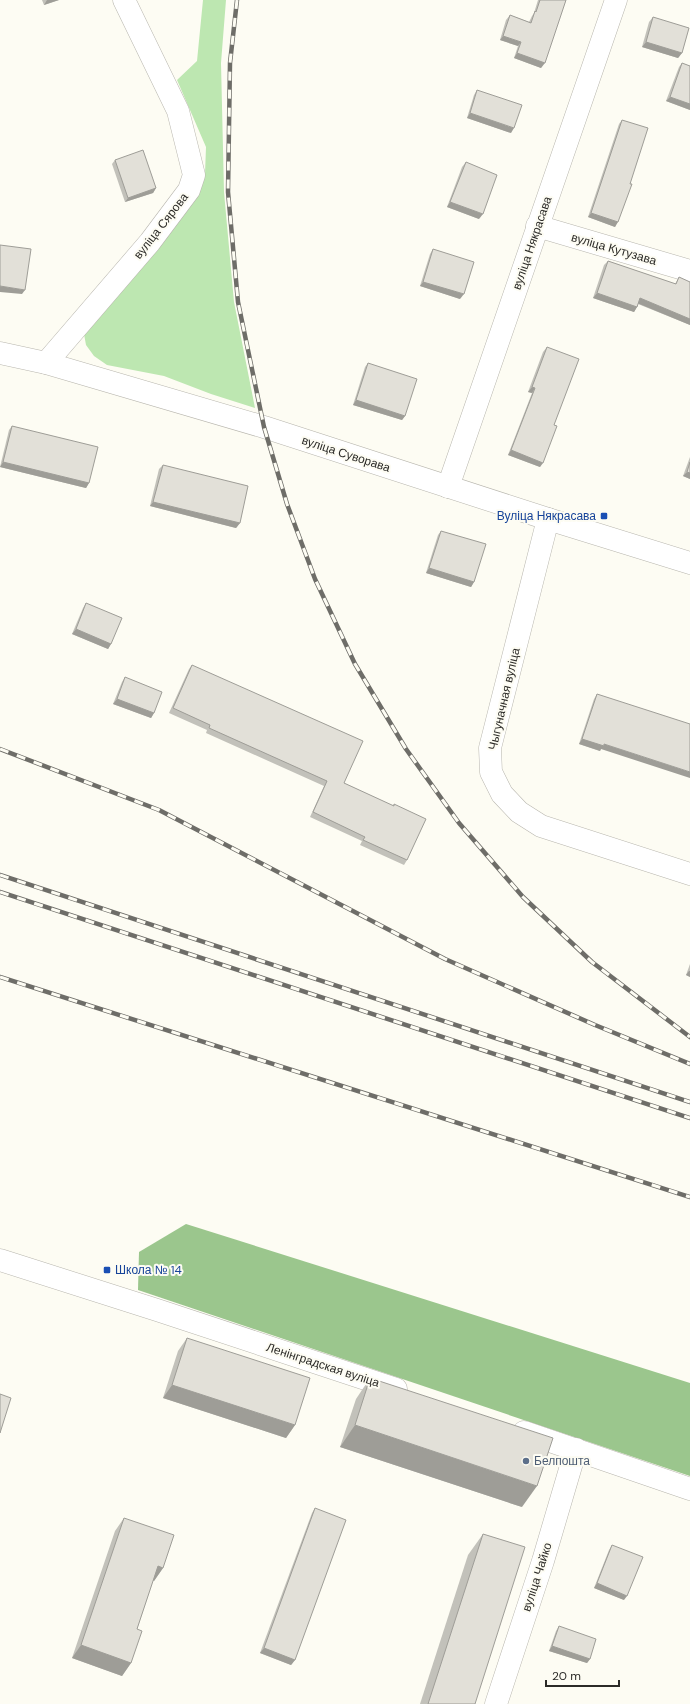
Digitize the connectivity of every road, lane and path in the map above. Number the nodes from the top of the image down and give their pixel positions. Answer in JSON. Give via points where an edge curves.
{"nodes":[{"id":1,"x":124,"y":0,"type":"edge"},
{"id":2,"x":616,"y":0,"type":"edge"},
{"id":3,"x":537,"y":226,"type":"junction"},
{"id":4,"x":690,"y":271,"type":"edge"},
{"id":5,"x":0,"y":353,"type":"edge"},
{"id":6,"x":46,"y":363,"type":"junction"},
{"id":7,"x":448,"y":487,"type":"junction"},
{"id":8,"x":548,"y":519,"type":"junction"},
{"id":9,"x":690,"y":563,"type":"edge"},
{"id":10,"x":690,"y":874,"type":"edge"},
{"id":11,"x":0,"y":1260,"type":"edge"},
{"id":12,"x":418,"y":1396,"type":"edge"},
{"id":13,"x":508,"y":1427,"type":"edge"},
{"id":14,"x":576,"y":1450,"type":"junction"},
{"id":15,"x":690,"y":1489,"type":"edge"},
{"id":16,"x":496,"y":1704,"type":"edge"}],
"edges":[{"from":1,"to":6,"type":"street","name":"вуліца Сярова","via":[[178,111],[194,175],[189,190],[150,242]]},
{"from":2,"to":3,"type":"street","name":"вуліца Някрасава"},
{"from":3,"to":4,"type":"street","name":"вуліца Кутузава"},
{"from":3,"to":7,"type":"street","name":"вуліца Някрасава"},
{"from":5,"to":6,"type":"street","name":"вуліца Суворава"},
{"from":6,"to":7,"type":"street","name":"вуліца Суворава","via":[[264,427]]},
{"from":7,"to":8,"type":"street","name":"вуліца Суворава"},
{"from":8,"to":9,"type":"street","name":"вуліца Суворава"},
{"from":8,"to":10,"type":"street","name":"Чыгуначная вуліца","via":[[490,748],[491,772],[502,794],[519,812],[542,826]]},
{"from":11,"to":12,"type":"street","name":"Ленінградская вуліца"},
{"from":13,"to":14,"type":"street"},
{"from":14,"to":15,"type":"street"},
{"from":14,"to":16,"type":"street","name":"вуліца Чайко"}]}
